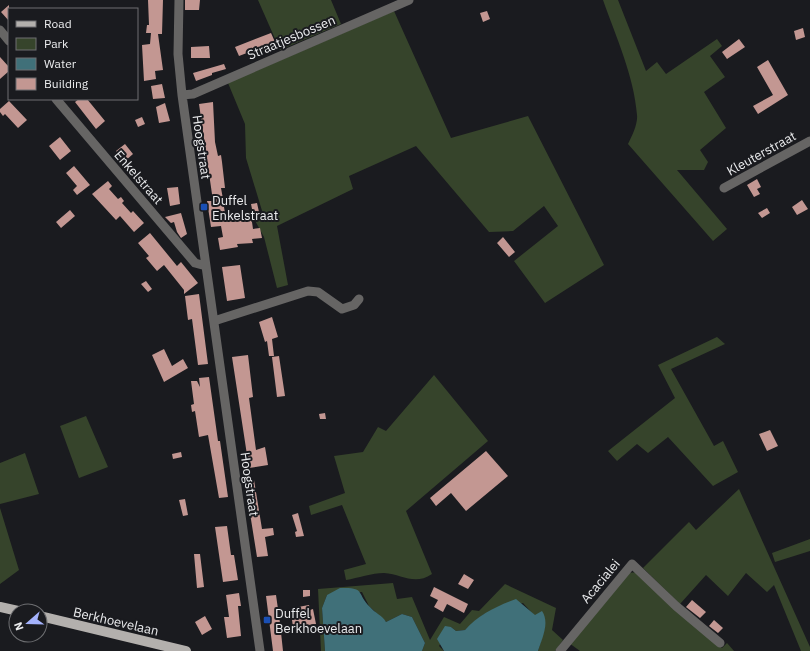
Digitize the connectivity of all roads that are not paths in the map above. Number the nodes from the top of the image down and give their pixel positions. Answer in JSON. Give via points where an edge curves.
{"nodes":[{"id":1,"x":179,"y":0,"type":"edge"},
{"id":2,"x":409,"y":0,"type":"edge"},
{"id":3,"x":0,"y":30,"type":"edge"},
{"id":4,"x":8,"y":40,"type":"edge"},
{"id":5,"x":182,"y":95,"type":"junction"},
{"id":6,"x":57,"y":100,"type":"edge"},
{"id":7,"x":810,"y":141,"type":"edge"},
{"id":8,"x":724,"y":188,"type":"dead end"},
{"id":9,"x":206,"y":266,"type":"junction"},
{"id":10,"x":359,"y":299,"type":"dead end"},
{"id":11,"x":214,"y":321,"type":"junction"},
{"id":12,"x":48,"y":618,"type":"edge"},
{"id":13,"x":720,"y":643,"type":"dead end"},
{"id":14,"x":186,"y":651,"type":"edge"},
{"id":15,"x":260,"y":651,"type":"edge"},
{"id":16,"x":560,"y":651,"type":"edge"}],
"edges":[{"from":1,"to":5,"type":"street","name":"Hoogstraat","via":[[178,54]]},
{"from":2,"to":5,"type":"street","name":"Straatjesbossen","via":[[193,94]]},
{"from":3,"to":4,"type":"street"},
{"from":5,"to":9,"type":"street","name":"Hoogstraat"},
{"from":6,"to":9,"type":"street","name":"Enkelstraat","via":[[196,263]]},
{"from":7,"to":8,"type":"street","name":"Kleuterstraat"},
{"from":9,"to":11,"type":"street","name":"Hoogstraat"},
{"from":10,"to":11,"type":"street","via":[[354,305],[342,309],[318,292],[308,291]]},
{"from":11,"to":15,"type":"street","name":"Hoogstraat"},
{"from":12,"to":14,"type":"main road","name":"Berkhoevelaan"},
{"from":13,"to":16,"type":"street","name":"Acacialei","via":[[632,564]]}]}
